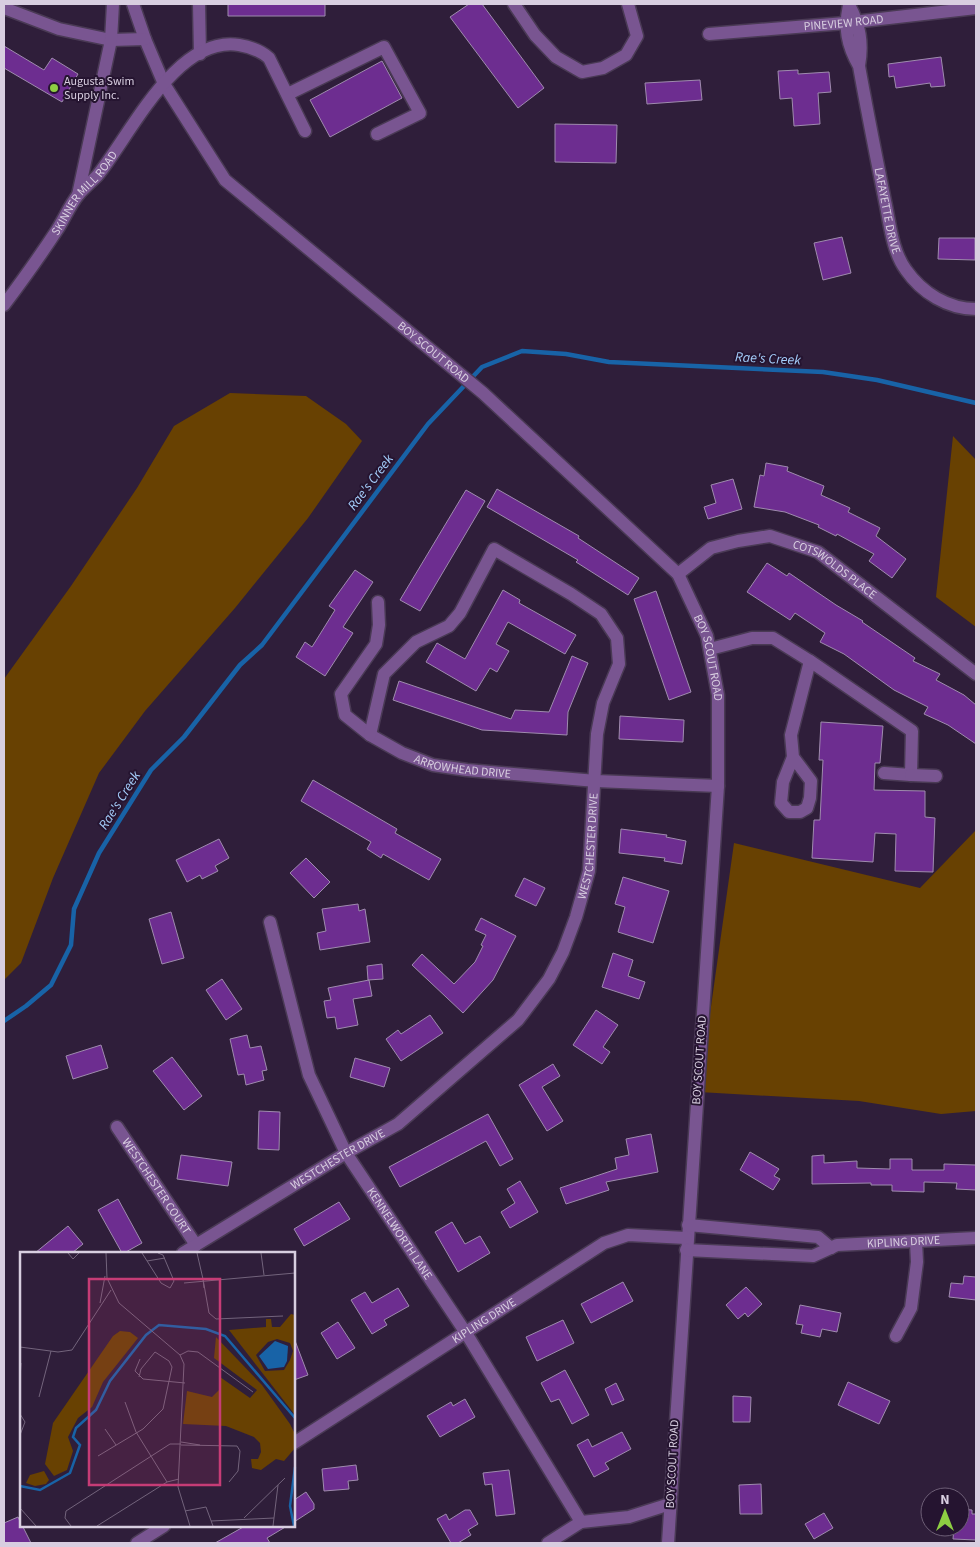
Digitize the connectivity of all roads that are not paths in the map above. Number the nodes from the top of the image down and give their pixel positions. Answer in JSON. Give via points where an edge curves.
{"nodes":[{"id":1,"x":113,"y":4,"type":"edge"},
{"id":2,"x":134,"y":4,"type":"edge"},
{"id":3,"x":199,"y":4,"type":"edge"},
{"id":4,"x":514,"y":4,"type":"edge"},
{"id":5,"x":628,"y":4,"type":"edge"},
{"id":6,"x":849,"y":4,"type":"edge"},
{"id":7,"x":4,"y":8,"type":"edge"},
{"id":8,"x":976,"y":8,"type":"edge"},
{"id":9,"x":858,"y":22,"type":"junction"},
{"id":10,"x":845,"y":24,"type":"junction"},
{"id":11,"x":710,"y":34,"type":"dead end"},
{"id":12,"x":145,"y":39,"type":"junction"},
{"id":13,"x":111,"y":40,"type":"junction"},
{"id":14,"x":200,"y":54,"type":"junction"},
{"id":15,"x":859,"y":66,"type":"junction"},
{"id":16,"x":164,"y":84,"type":"junction"},
{"id":17,"x":288,"y":94,"type":"junction"},
{"id":18,"x":305,"y":131,"type":"dead end"},
{"id":19,"x":377,"y":134,"type":"dead end"},
{"id":20,"x":78,"y":195,"type":"junction"},
{"id":21,"x":4,"y":305,"type":"edge"},
{"id":22,"x":976,"y":309,"type":"edge"},
{"id":23,"x":678,"y":574,"type":"junction"},
{"id":24,"x":378,"y":602,"type":"dead end"},
{"id":25,"x":710,"y":650,"type":"junction"},
{"id":26,"x":810,"y":661,"type":"junction"},
{"id":27,"x":976,"y":674,"type":"edge"},
{"id":28,"x":370,"y":735,"type":"junction"},
{"id":29,"x":793,"y":757,"type":"dead end"},
{"id":30,"x":884,"y":773,"type":"dead end"},
{"id":31,"x":911,"y":775,"type":"junction"},
{"id":32,"x":936,"y":776,"type":"dead end"},
{"id":33,"x":596,"y":781,"type":"junction"},
{"id":34,"x":718,"y":786,"type":"junction"},
{"id":35,"x":270,"y":922,"type":"dead end"},
{"id":36,"x":117,"y":1127,"type":"dead end"},
{"id":37,"x":346,"y":1153,"type":"junction"},
{"id":38,"x":688,"y":1225,"type":"junction"},
{"id":39,"x":976,"y":1238,"type":"edge"},
{"id":40,"x":916,"y":1242,"type":"junction"},
{"id":41,"x":686,"y":1244,"type":"junction"},
{"id":42,"x":196,"y":1245,"type":"junction"},
{"id":43,"x":831,"y":1248,"type":"junction"},
{"id":44,"x":185,"y":1252,"type":"edge"},
{"id":45,"x":466,"y":1333,"type":"junction"},
{"id":46,"x":896,"y":1336,"type":"dead end"},
{"id":47,"x":295,"y":1442,"type":"edge"},
{"id":48,"x":670,"y":1504,"type":"junction"},
{"id":49,"x":581,"y":1522,"type":"junction"},
{"id":50,"x":162,"y":1527,"type":"edge"},
{"id":51,"x":137,"y":1543,"type":"edge"},
{"id":52,"x":548,"y":1543,"type":"edge"},
{"id":53,"x":668,"y":1543,"type":"edge"}],
"edges":[{"from":1,"to":13,"type":"street"},
{"from":2,"to":12,"type":"street","name":"BOY SCOUT ROAD"},
{"from":3,"to":14,"type":"street"},
{"from":4,"to":5,"type":"street","via":[[535,35],[556,57],[582,72],[603,68],[626,55],[637,36]]},
{"from":6,"to":9,"type":"street","name":"LAFAYETTE DRIVE"},
{"from":6,"to":10,"type":"street"},
{"from":7,"to":13,"type":"street","via":[[59,29]]},
{"from":8,"to":9,"type":"street","name":"PINEVIEW ROAD"},
{"from":9,"to":10,"type":"street","name":"PINEVIEW ROAD"},
{"from":9,"to":15,"type":"street","name":"LAFAYETTE DRIVE","via":[[862,49]]},
{"from":10,"to":11,"type":"street","name":"PINEVIEW ROAD"},
{"from":10,"to":15,"type":"street","name":"LAFAYETTE DRIVE","via":[[851,52]]},
{"from":12,"to":13,"type":"street"},
{"from":12,"to":16,"type":"street","name":"BOY SCOUT ROAD"},
{"from":13,"to":20,"type":"street"},
{"from":14,"to":16,"type":"street","name":"SKINNER MILL ROAD","via":[[190,59]]},
{"from":14,"to":17,"type":"street","name":"SKINNER MILL ROAD","via":[[230,44],[262,51]]},
{"from":15,"to":22,"type":"street","name":"LAFAYETTE DRIVE","via":[[899,258],[917,284],[929,294],[949,305]]},
{"from":16,"to":20,"type":"street","name":"SKINNER MILL ROAD","via":[[137,116],[97,175]]},
{"from":16,"to":23,"type":"street","name":"BOY SCOUT ROAD","via":[[225,180],[483,393]]},
{"from":17,"to":18,"type":"street","name":"SKINNER MILL ROAD"},
{"from":17,"to":19,"type":"street","via":[[384,47],[420,113]]},
{"from":20,"to":21,"type":"street","name":"SKINNER MILL ROAD"},
{"from":23,"to":25,"type":"street","name":"BOY SCOUT ROAD","via":[[707,636]]},
{"from":23,"to":27,"type":"street","name":"COTSWOLDS PLACE","via":[[711,548],[770,536],[818,552]]},
{"from":24,"to":28,"type":"street","name":"ARROWHEAD DRIVE","via":[[380,625],[376,644],[340,694],[345,715]]},
{"from":25,"to":26,"type":"street","via":[[752,638],[773,638]]},
{"from":25,"to":34,"type":"street","name":"BOY SCOUT ROAD","via":[[718,695]]},
{"from":26,"to":29,"type":"street","via":[[790,735]]},
{"from":26,"to":31,"type":"street","via":[[912,731]]},
{"from":28,"to":33,"type":"street","name":"ARROWHEAD DRIVE","via":[[433,765]]},
{"from":28,"to":33,"type":"street","name":"WESTCHESTER DRIVE","via":[[384,674],[416,642],[449,626],[460,613],[494,549],[601,614],[617,638],[619,664],[603,704],[597,734]]},
{"from":30,"to":31,"type":"street"},
{"from":31,"to":32,"type":"street"},
{"from":33,"to":34,"type":"street","name":"ARROWHEAD DRIVE"},
{"from":33,"to":37,"type":"street","name":"WESTCHESTER DRIVE","via":[[589,872],[573,926],[549,979],[518,1020],[398,1124]]},
{"from":34,"to":38,"type":"street","name":"BOY SCOUT ROAD"},
{"from":35,"to":37,"type":"street","name":"KENNELWORTH LANE","via":[[310,1074]]},
{"from":36,"to":42,"type":"street","name":"WESTCHESTER COURT"},
{"from":37,"to":42,"type":"street","name":"WESTCHESTER DRIVE"},
{"from":37,"to":45,"type":"street","name":"KENNELWORTH LANE"},
{"from":38,"to":41,"type":"street","name":"BOY SCOUT ROAD"},
{"from":38,"to":43,"type":"street","via":[[818,1237]]},
{"from":39,"to":40,"type":"street","name":"KIPLING DRIVE"},
{"from":40,"to":43,"type":"street","name":"KIPLING DRIVE","via":[[837,1245]]},
{"from":40,"to":46,"type":"street","via":[[918,1262],[911,1308]]},
{"from":41,"to":43,"type":"street","name":"KIPLING DRIVE","via":[[813,1256]]},
{"from":41,"to":45,"type":"street","name":"KIPLING DRIVE","via":[[628,1235],[604,1243]]},
{"from":41,"to":48,"type":"street","name":"BOY SCOUT ROAD"},
{"from":42,"to":44,"type":"street","name":"WESTCHESTER DRIVE"},
{"from":45,"to":47,"type":"street","name":"KIPLING DRIVE"},
{"from":45,"to":49,"type":"street","name":"KENNELWORTH LANE"},
{"from":48,"to":49,"type":"street","via":[[629,1517]]},
{"from":48,"to":53,"type":"street","name":"BOY SCOUT ROAD"},
{"from":49,"to":52,"type":"street"},
{"from":50,"to":51,"type":"street"}]}
